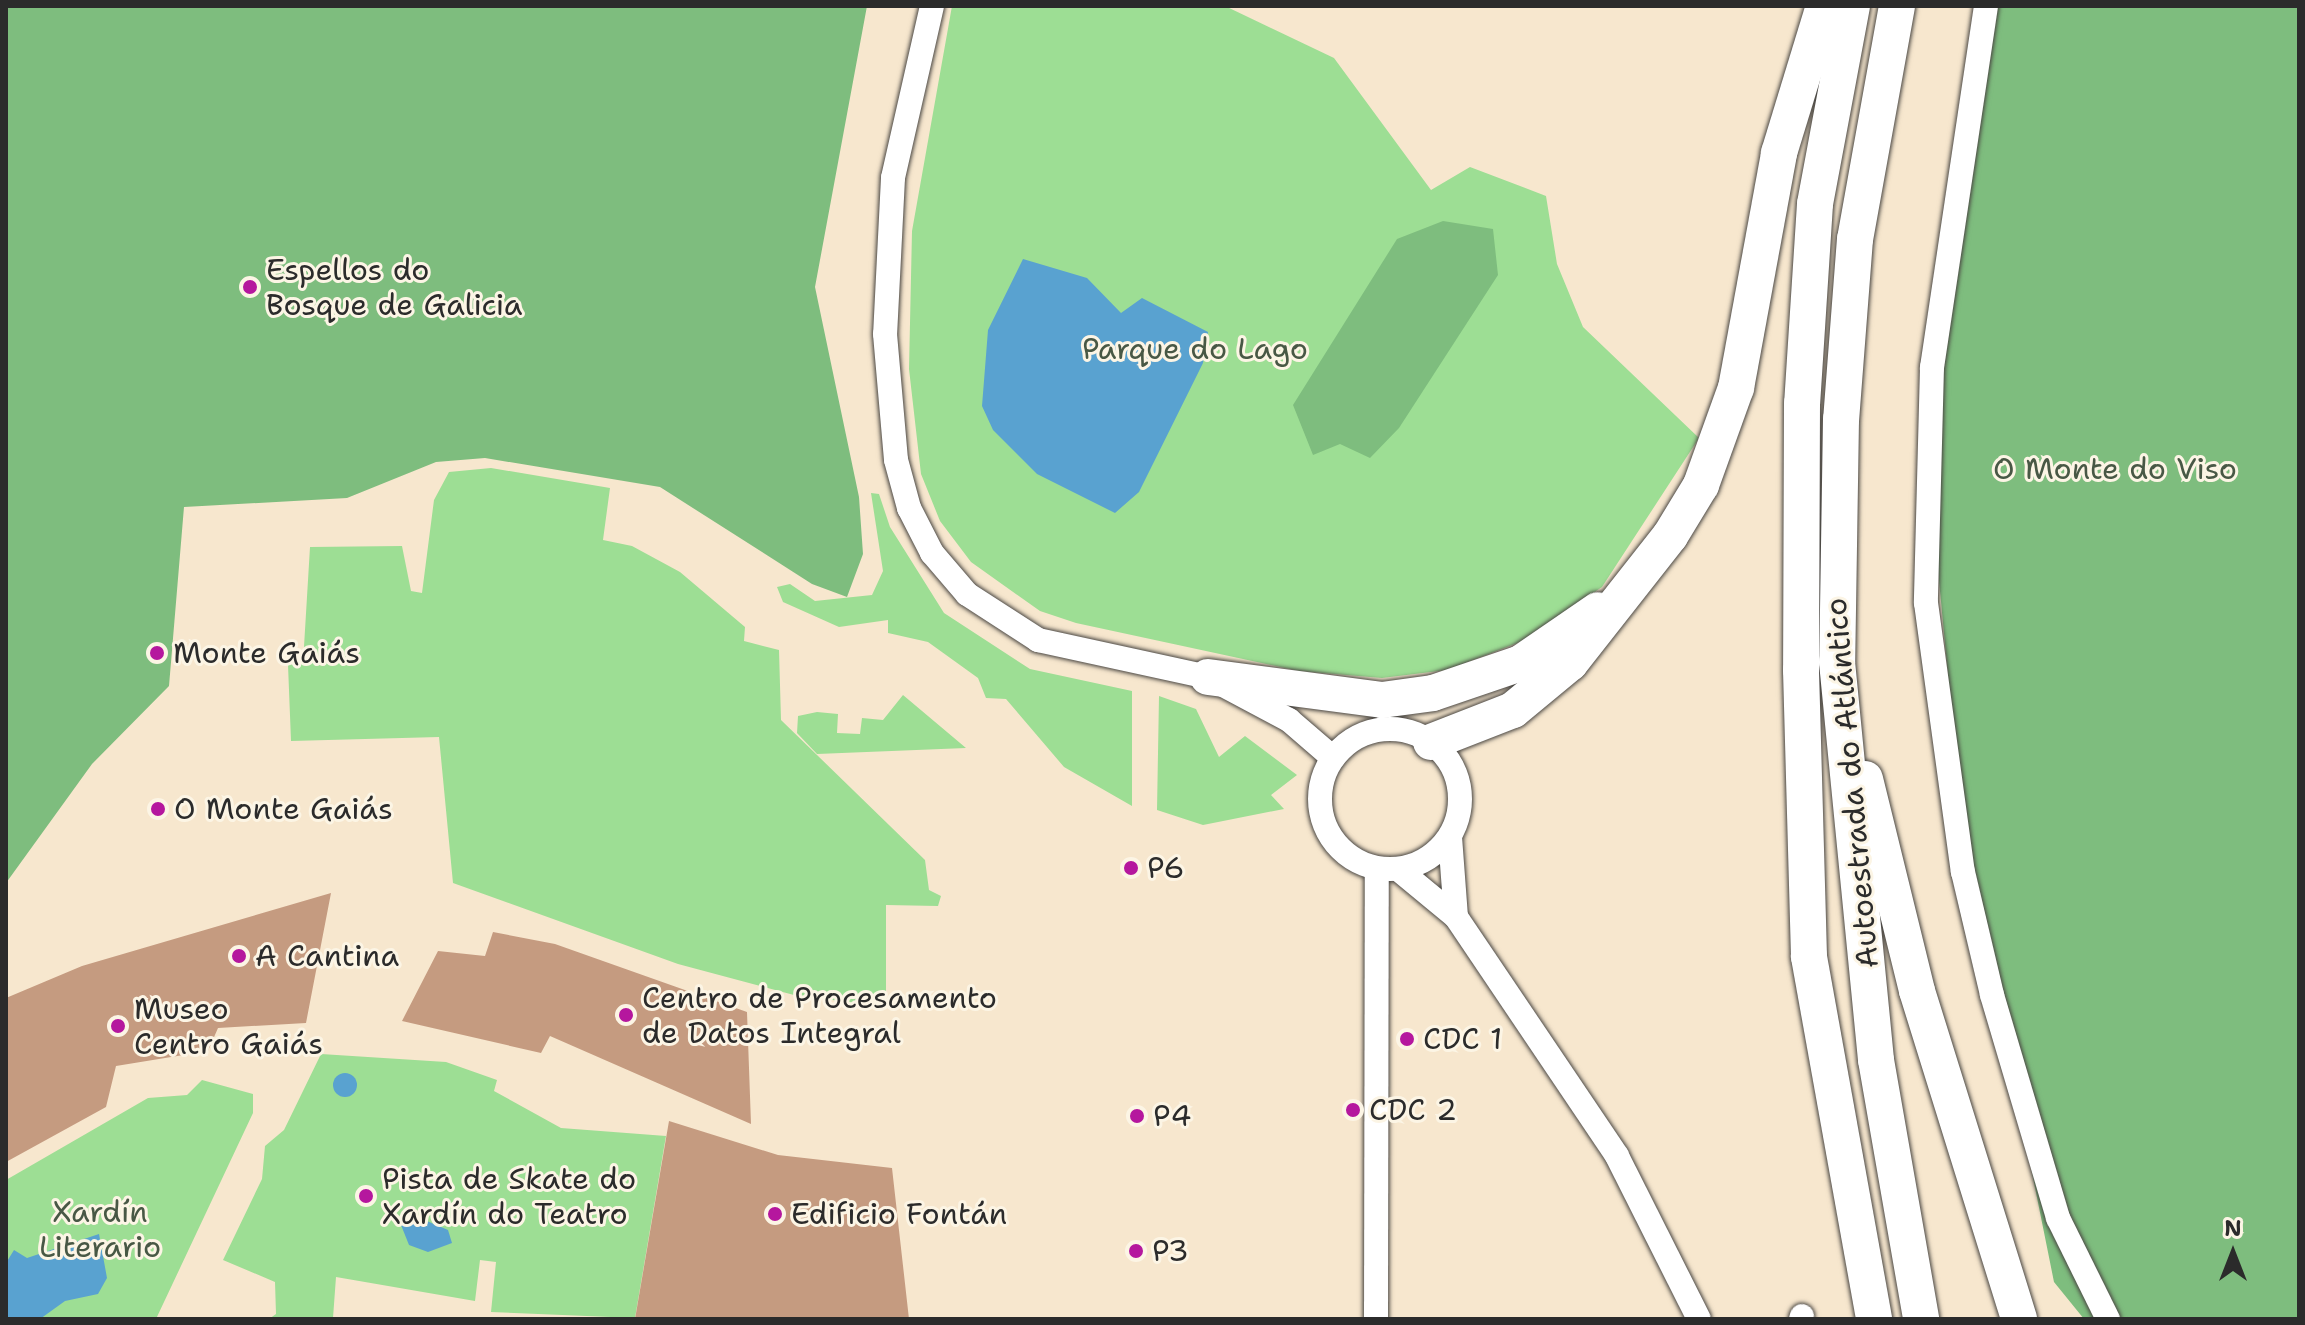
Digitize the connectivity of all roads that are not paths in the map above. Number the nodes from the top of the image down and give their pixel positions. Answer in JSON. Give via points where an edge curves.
{"nodes":[{"id":1,"x":932,"y":6,"type":"edge"},
{"id":2,"x":1824,"y":6,"type":"edge"},
{"id":3,"x":1852,"y":6,"type":"edge"},
{"id":4,"x":1897,"y":6,"type":"edge"},
{"id":5,"x":1986,"y":6,"type":"edge"},
{"id":6,"x":1632,"y":587,"type":"junction"},
{"id":7,"x":1837,"y":662,"type":"junction"},
{"id":8,"x":1208,"y":677,"type":"junction"},
{"id":9,"x":1431,"y":742,"type":"junction"},
{"id":10,"x":1333,"y":758,"type":"junction"},
{"id":11,"x":1450,"y":837,"type":"junction"},
{"id":12,"x":1387,"y":869,"type":"junction"},
{"id":13,"x":1456,"y":917,"type":"junction"},
{"id":14,"x":1376,"y":1319,"type":"edge"},
{"id":15,"x":1699,"y":1319,"type":"edge"},
{"id":16,"x":1874,"y":1319,"type":"edge"},
{"id":17,"x":1921,"y":1319,"type":"edge"},
{"id":18,"x":2019,"y":1319,"type":"edge"},
{"id":19,"x":2108,"y":1319,"type":"edge"}],
"edges":[{"from":1,"to":8,"type":"street","via":[[893,178],[887,258],[891,414],[909,508],[932,553],[967,594],[1000,619],[1075,652]]},
{"from":2,"to":6,"type":"highway","via":[[1779,153],[1736,388],[1701,485]]},
{"from":3,"to":16,"type":"highway","name":"Autoestrada do Atlántico","via":[[1815,204],[1802,403],[1801,670],[1809,957]]},
{"from":4,"to":7,"type":"highway","name":"Autoestrada do Atlántico","via":[[1855,239],[1841,419]]},
{"from":5,"to":19,"type":"street","via":[[1932,367],[1926,603],[1963,872],[1992,995],[2058,1218]]},
{"from":6,"to":8,"type":"highway","via":[[1521,663],[1433,693],[1382,700]]},
{"from":6,"to":9,"type":"highway","via":[[1570,663],[1513,710]]},
{"from":7,"to":17,"type":"highway","name":"Autoestrada do Atlántico","via":[[1876,1060]]},
{"from":7,"to":18,"type":"highway","via":[[1917,991]]},
{"from":8,"to":10,"type":"street","via":[[1289,720]]},
{"from":9,"to":10,"type":"street","via":[[1390,729],[1348,742]]},
{"from":9,"to":11,"type":"street","via":[[1456,775],[1460,796]]},
{"from":10,"to":12,"type":"street","via":[[1322,780],[1325,827],[1337,846]]},
{"from":11,"to":12,"type":"street","via":[[1418,864]]},
{"from":11,"to":13,"type":"street"},
{"from":12,"to":13,"type":"street"},
{"from":12,"to":14,"type":"street"},
{"from":13,"to":15,"type":"street","via":[[1640,1194]]}]}
